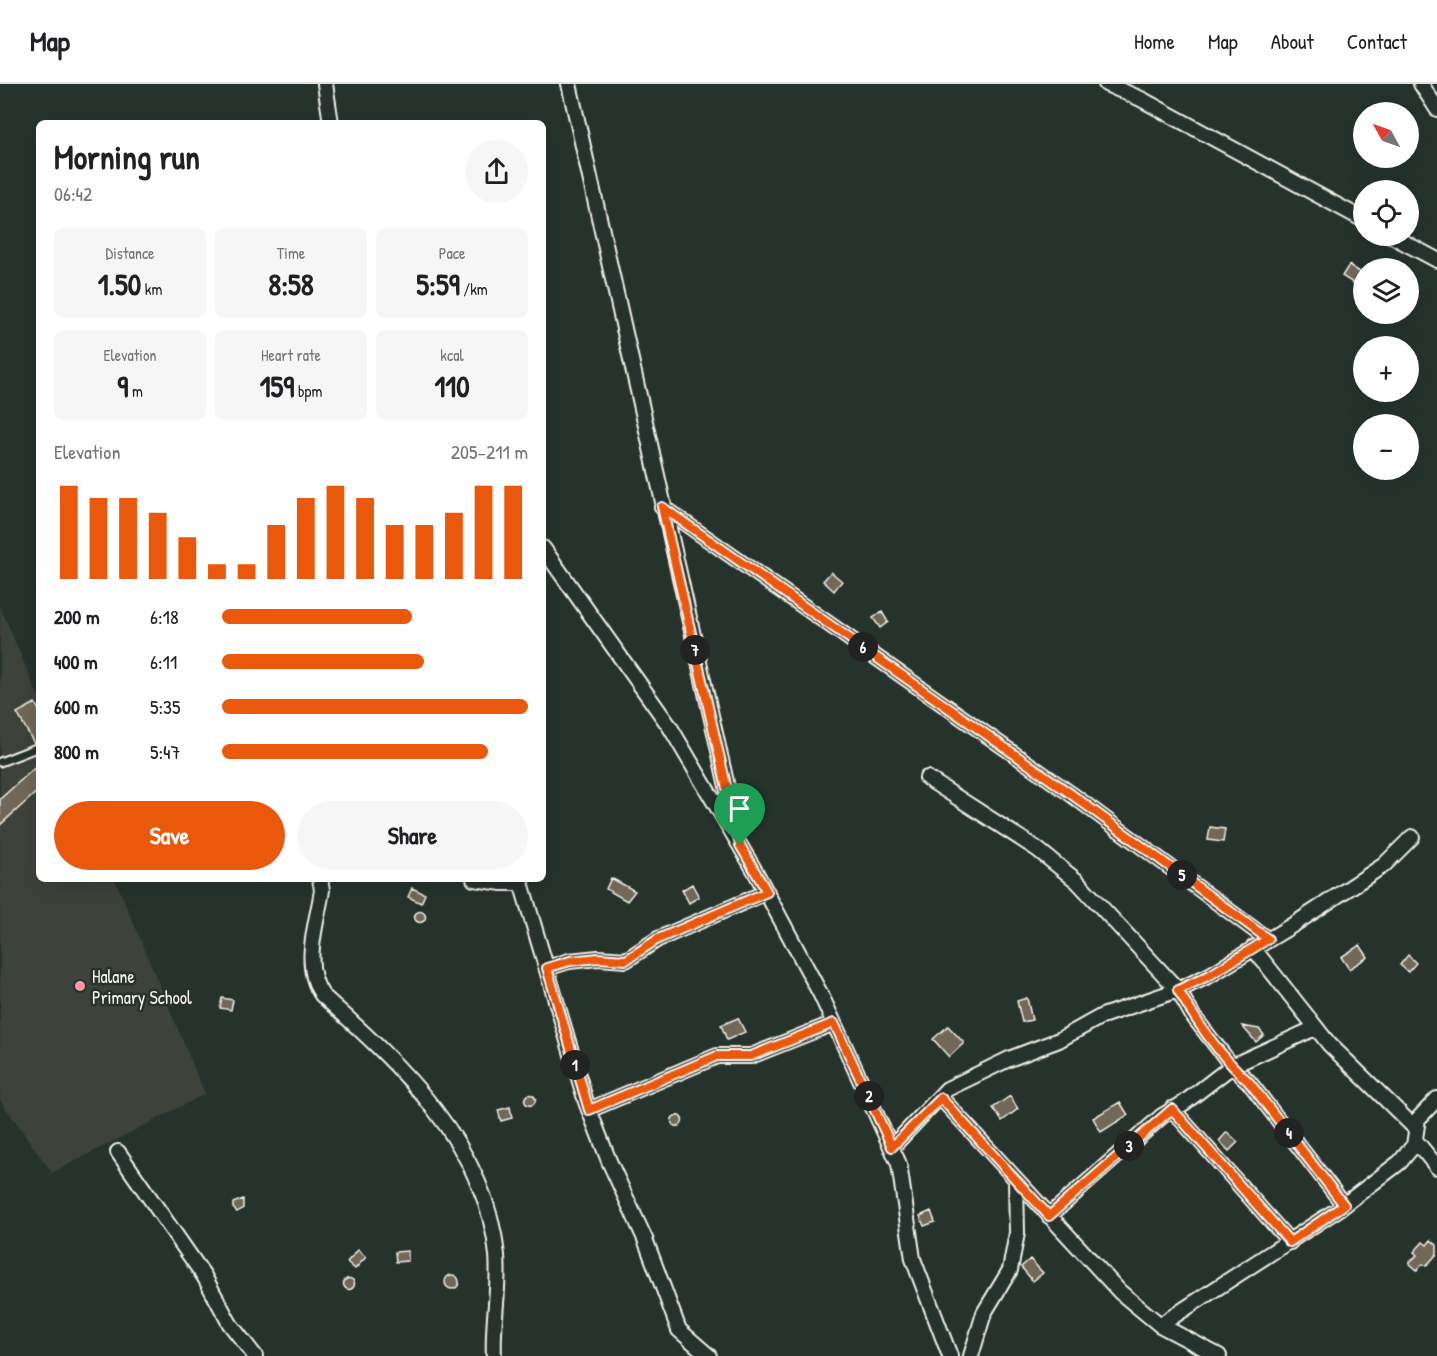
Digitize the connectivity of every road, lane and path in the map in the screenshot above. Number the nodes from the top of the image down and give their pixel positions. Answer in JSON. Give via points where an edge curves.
{"nodes":[{"id":1,"x":325,"y":84,"type":"edge"},
{"id":2,"x":569,"y":84,"type":"edge"},
{"id":3,"x":1106,"y":84,"type":"edge"},
{"id":4,"x":1421,"y":84,"type":"edge"},
{"id":5,"x":1437,"y":109,"type":"edge"},
{"id":6,"x":331,"y":120,"type":"edge"},
{"id":7,"x":1353,"y":214,"type":"edge"},
{"id":8,"x":1411,"y":246,"type":"edge"},
{"id":9,"x":1437,"y":260,"type":"edge"},
{"id":10,"x":662,"y":507,"type":"junction"},
{"id":11,"x":546,"y":552,"type":"edge"},
{"id":12,"x":36,"y":748,"type":"edge"},
{"id":13,"x":0,"y":762,"type":"edge"},
{"id":14,"x":927,"y":778,"type":"dead end"},
{"id":15,"x":1412,"y":837,"type":"dead end"},
{"id":16,"x":740,"y":845,"type":"junction"},
{"id":17,"x":320,"y":882,"type":"edge"},
{"id":18,"x":491,"y":882,"type":"edge"},
{"id":19,"x":514,"y":882,"type":"edge"},
{"id":20,"x":520,"y":882,"type":"edge"},
{"id":21,"x":767,"y":892,"type":"junction"},
{"id":22,"x":1268,"y":939,"type":"junction"},
{"id":23,"x":1253,"y":948,"type":"junction"},
{"id":24,"x":547,"y":968,"type":"junction"},
{"id":25,"x":1178,"y":990,"type":"junction"},
{"id":26,"x":834,"y":1023,"type":"junction"},
{"id":27,"x":1315,"y":1028,"type":"junction"},
{"id":28,"x":1232,"y":1066,"type":"junction"},
{"id":29,"x":941,"y":1098,"type":"junction"},
{"id":30,"x":1437,"y":1099,"type":"edge"},
{"id":31,"x":1172,"y":1109,"type":"junction"},
{"id":32,"x":589,"y":1110,"type":"junction"},
{"id":33,"x":1415,"y":1134,"type":"junction"},
{"id":34,"x":892,"y":1147,"type":"junction"},
{"id":35,"x":118,"y":1152,"type":"dead end"},
{"id":36,"x":1437,"y":1167,"type":"edge"},
{"id":37,"x":1017,"y":1180,"type":"junction"},
{"id":38,"x":1344,"y":1205,"type":"junction"},
{"id":39,"x":1049,"y":1216,"type":"junction"},
{"id":40,"x":1290,"y":1242,"type":"junction"},
{"id":41,"x":1160,"y":1325,"type":"junction"},
{"id":42,"x":255,"y":1356,"type":"edge"},
{"id":43,"x":494,"y":1356,"type":"edge"},
{"id":44,"x":709,"y":1356,"type":"edge"},
{"id":45,"x":951,"y":1356,"type":"edge"},
{"id":46,"x":970,"y":1356,"type":"edge"},
{"id":47,"x":1219,"y":1356,"type":"edge"}],
"edges":[{"from":1,"to":6,"type":"street"},
{"from":2,"to":10,"type":"street"},
{"from":3,"to":7,"type":"street","via":[[1141,99]]},
{"from":4,"to":5,"type":"street"},
{"from":8,"to":9,"type":"street"},
{"from":10,"to":16,"type":"street"},
{"from":10,"to":22,"type":"street","via":[[1062,787]]},
{"from":11,"to":16,"type":"street","via":[[670,727]]},
{"from":12,"to":13,"type":"lane"},
{"from":14,"to":25,"type":"street","via":[[1037,849],[1077,881]]},
{"from":15,"to":22,"type":"street","via":[[1384,865]]},
{"from":16,"to":21,"type":"street"},
{"from":17,"to":43,"type":"street","via":[[311,970],[314,984],[384,1051],[433,1108],[460,1143],[475,1172],[497,1254]]},
{"from":18,"to":19,"type":"street"},
{"from":20,"to":24,"type":"street"},
{"from":21,"to":24,"type":"street","via":[[658,939],[626,960],[598,958]]},
{"from":21,"to":26,"type":"street"},
{"from":22,"to":23,"type":"street"},
{"from":23,"to":25,"type":"street"},
{"from":23,"to":27,"type":"street"},
{"from":24,"to":32,"type":"street"},
{"from":25,"to":28,"type":"street"},
{"from":25,"to":29,"type":"street","via":[[1102,1016],[1059,1040],[947,1089]]},
{"from":26,"to":32,"type":"street","via":[[751,1056],[717,1056]]},
{"from":26,"to":34,"type":"street"},
{"from":27,"to":28,"type":"street"},
{"from":27,"to":33,"type":"street"},
{"from":28,"to":31,"type":"street"},
{"from":28,"to":38,"type":"street","via":[[1249,1082]]},
{"from":29,"to":34,"type":"street"},
{"from":29,"to":37,"type":"street"},
{"from":30,"to":33,"type":"street","via":[[1424,1110]]},
{"from":31,"to":39,"type":"street"},
{"from":31,"to":40,"type":"street"},
{"from":32,"to":44,"type":"street","via":[[645,1239],[675,1323]]},
{"from":33,"to":36,"type":"street"},
{"from":33,"to":38,"type":"street","via":[[1414,1145],[1400,1162]]},
{"from":34,"to":45,"type":"street","via":[[913,1259]]},
{"from":35,"to":42,"type":"street"},
{"from":37,"to":39,"type":"street"},
{"from":37,"to":46,"type":"street","via":[[1017,1233],[1010,1270],[984,1313]]},
{"from":38,"to":40,"type":"street"},
{"from":39,"to":41,"type":"street","via":[[1120,1292]]},
{"from":40,"to":41,"type":"street"},
{"from":41,"to":47,"type":"street"}]}
